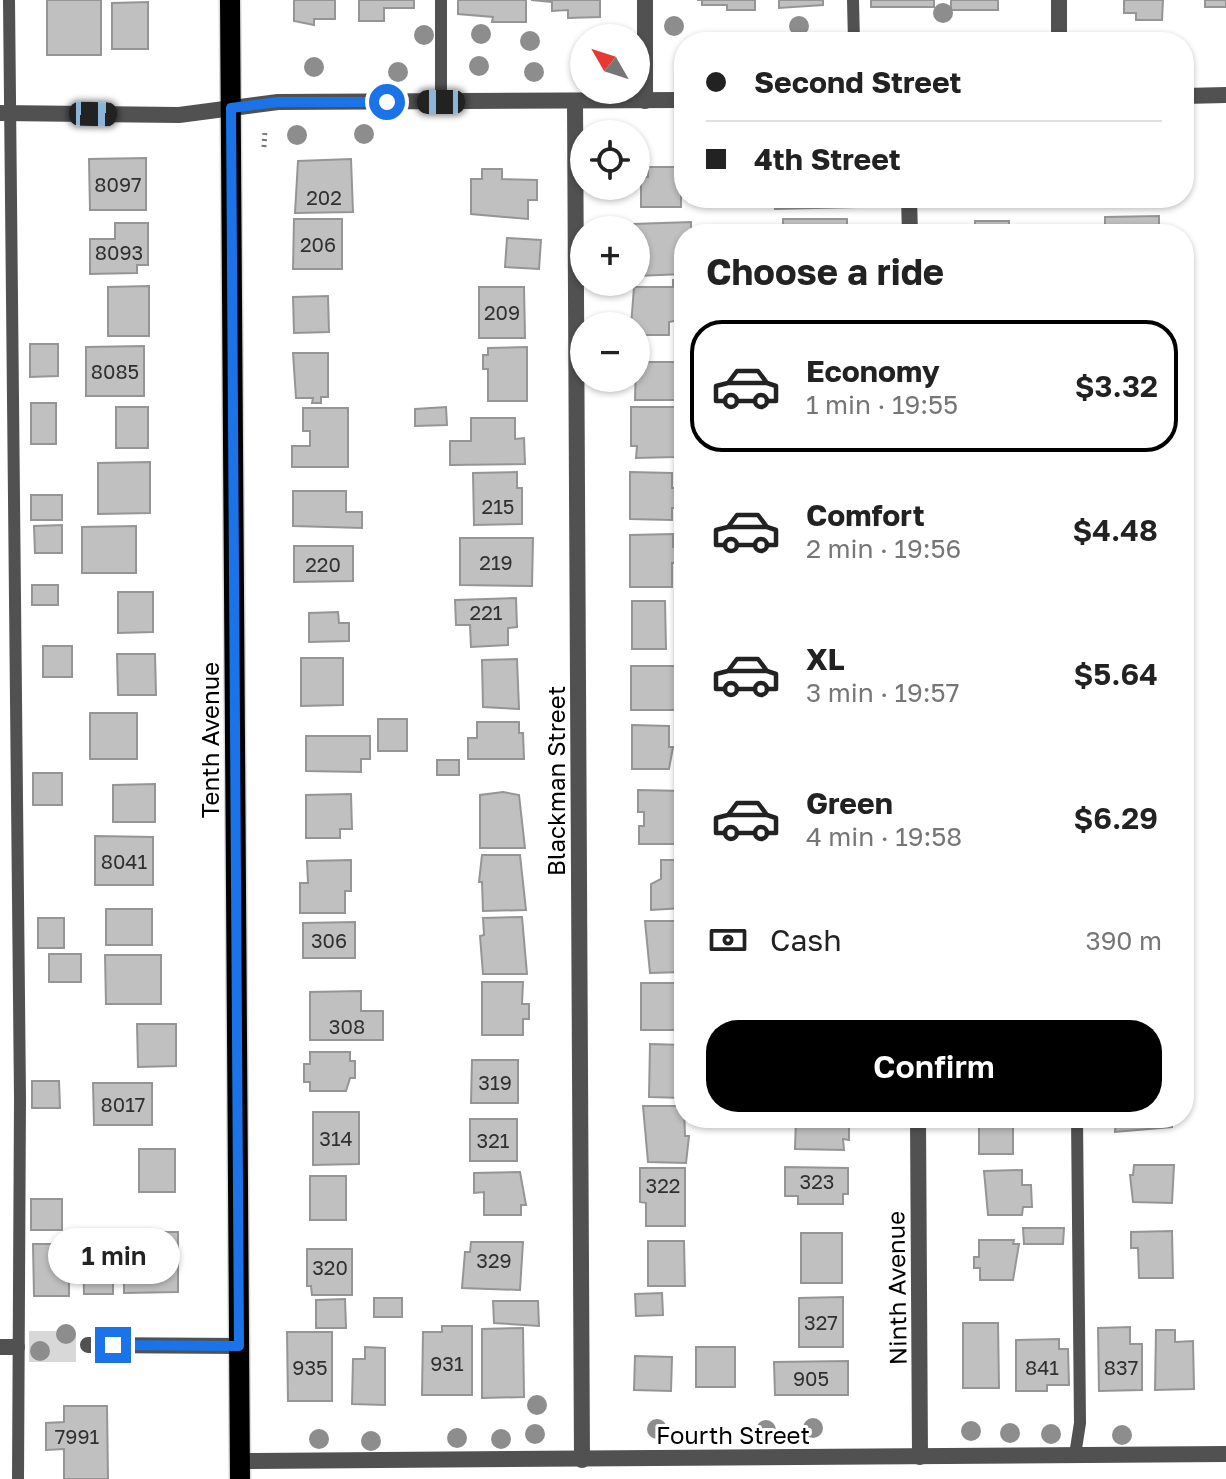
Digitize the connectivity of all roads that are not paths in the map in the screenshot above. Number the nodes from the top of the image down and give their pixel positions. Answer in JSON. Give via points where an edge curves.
{"nodes":[{"id":1,"x":9,"y":0,"type":"edge"},
{"id":2,"x":230,"y":0,"type":"edge"},
{"id":3,"x":441,"y":0,"type":"edge"},
{"id":4,"x":645,"y":0,"type":"edge"},
{"id":5,"x":853,"y":0,"type":"edge"},
{"id":6,"x":1059,"y":0,"type":"edge"},
{"id":7,"x":645,"y":24,"type":"edge"},
{"id":8,"x":854,"y":32,"type":"edge"},
{"id":9,"x":1059,"y":32,"type":"edge"},
{"id":10,"x":1226,"y":95,"type":"edge"},
{"id":11,"x":1194,"y":96,"type":"edge"},
{"id":12,"x":674,"y":100,"type":"edge"},
{"id":13,"x":570,"y":101,"type":"edge"},
{"id":14,"x":650,"y":101,"type":"edge"},
{"id":15,"x":441,"y":102,"type":"junction"},
{"id":16,"x":575,"y":104,"type":"edge"},
{"id":17,"x":231,"y":108,"type":"junction"},
{"id":18,"x":4,"y":113,"type":"edge"},
{"id":19,"x":918,"y":1128,"type":"edge"},
{"id":20,"x":1077,"y":1128,"type":"edge"},
{"id":21,"x":88,"y":1345,"type":"dead end"},
{"id":22,"x":239,"y":1346,"type":"junction"},
{"id":23,"x":8,"y":1347,"type":"edge"},
{"id":24,"x":1226,"y":1454,"type":"edge"},
{"id":25,"x":1075,"y":1455,"type":"junction"},
{"id":26,"x":920,"y":1457,"type":"junction"},
{"id":27,"x":582,"y":1460,"type":"junction"},
{"id":28,"x":240,"y":1470,"type":"edge"},
{"id":29,"x":18,"y":1479,"type":"edge"}],
"edges":[{"from":1,"to":18,"type":"lane"},
{"from":2,"to":17,"type":"main road","name":"Tenth Avenue"},
{"from":3,"to":15,"type":"lane"},
{"from":4,"to":7,"type":"street"},
{"from":5,"to":8,"type":"lane"},
{"from":6,"to":9,"type":"street"},
{"from":10,"to":11,"type":"street"},
{"from":12,"to":14,"type":"street"},
{"from":13,"to":15,"type":"street"},
{"from":15,"to":17,"type":"street","via":[[278,102]]},
{"from":16,"to":27,"type":"street","name":"Blackman Street"},
{"from":17,"to":18,"type":"street","via":[[179,115]]},
{"from":17,"to":22,"type":"main road","name":"Tenth Avenue"},
{"from":18,"to":23,"type":"lane","via":[[20,1098]]},
{"from":19,"to":26,"type":"street","name":"Ninth Avenue"},
{"from":20,"to":25,"type":"lane","via":[[1080,1423]]},
{"from":21,"to":22,"type":"street"},
{"from":22,"to":28,"type":"main road","name":"Tenth Avenue"},
{"from":23,"to":29,"type":"lane"},
{"from":24,"to":25,"type":"street","name":"Fourth Street"},
{"from":25,"to":26,"type":"street","name":"Fourth Street"},
{"from":26,"to":27,"type":"street","name":"Fourth Street"},
{"from":27,"to":28,"type":"street","name":"Fourth Street"}]}
